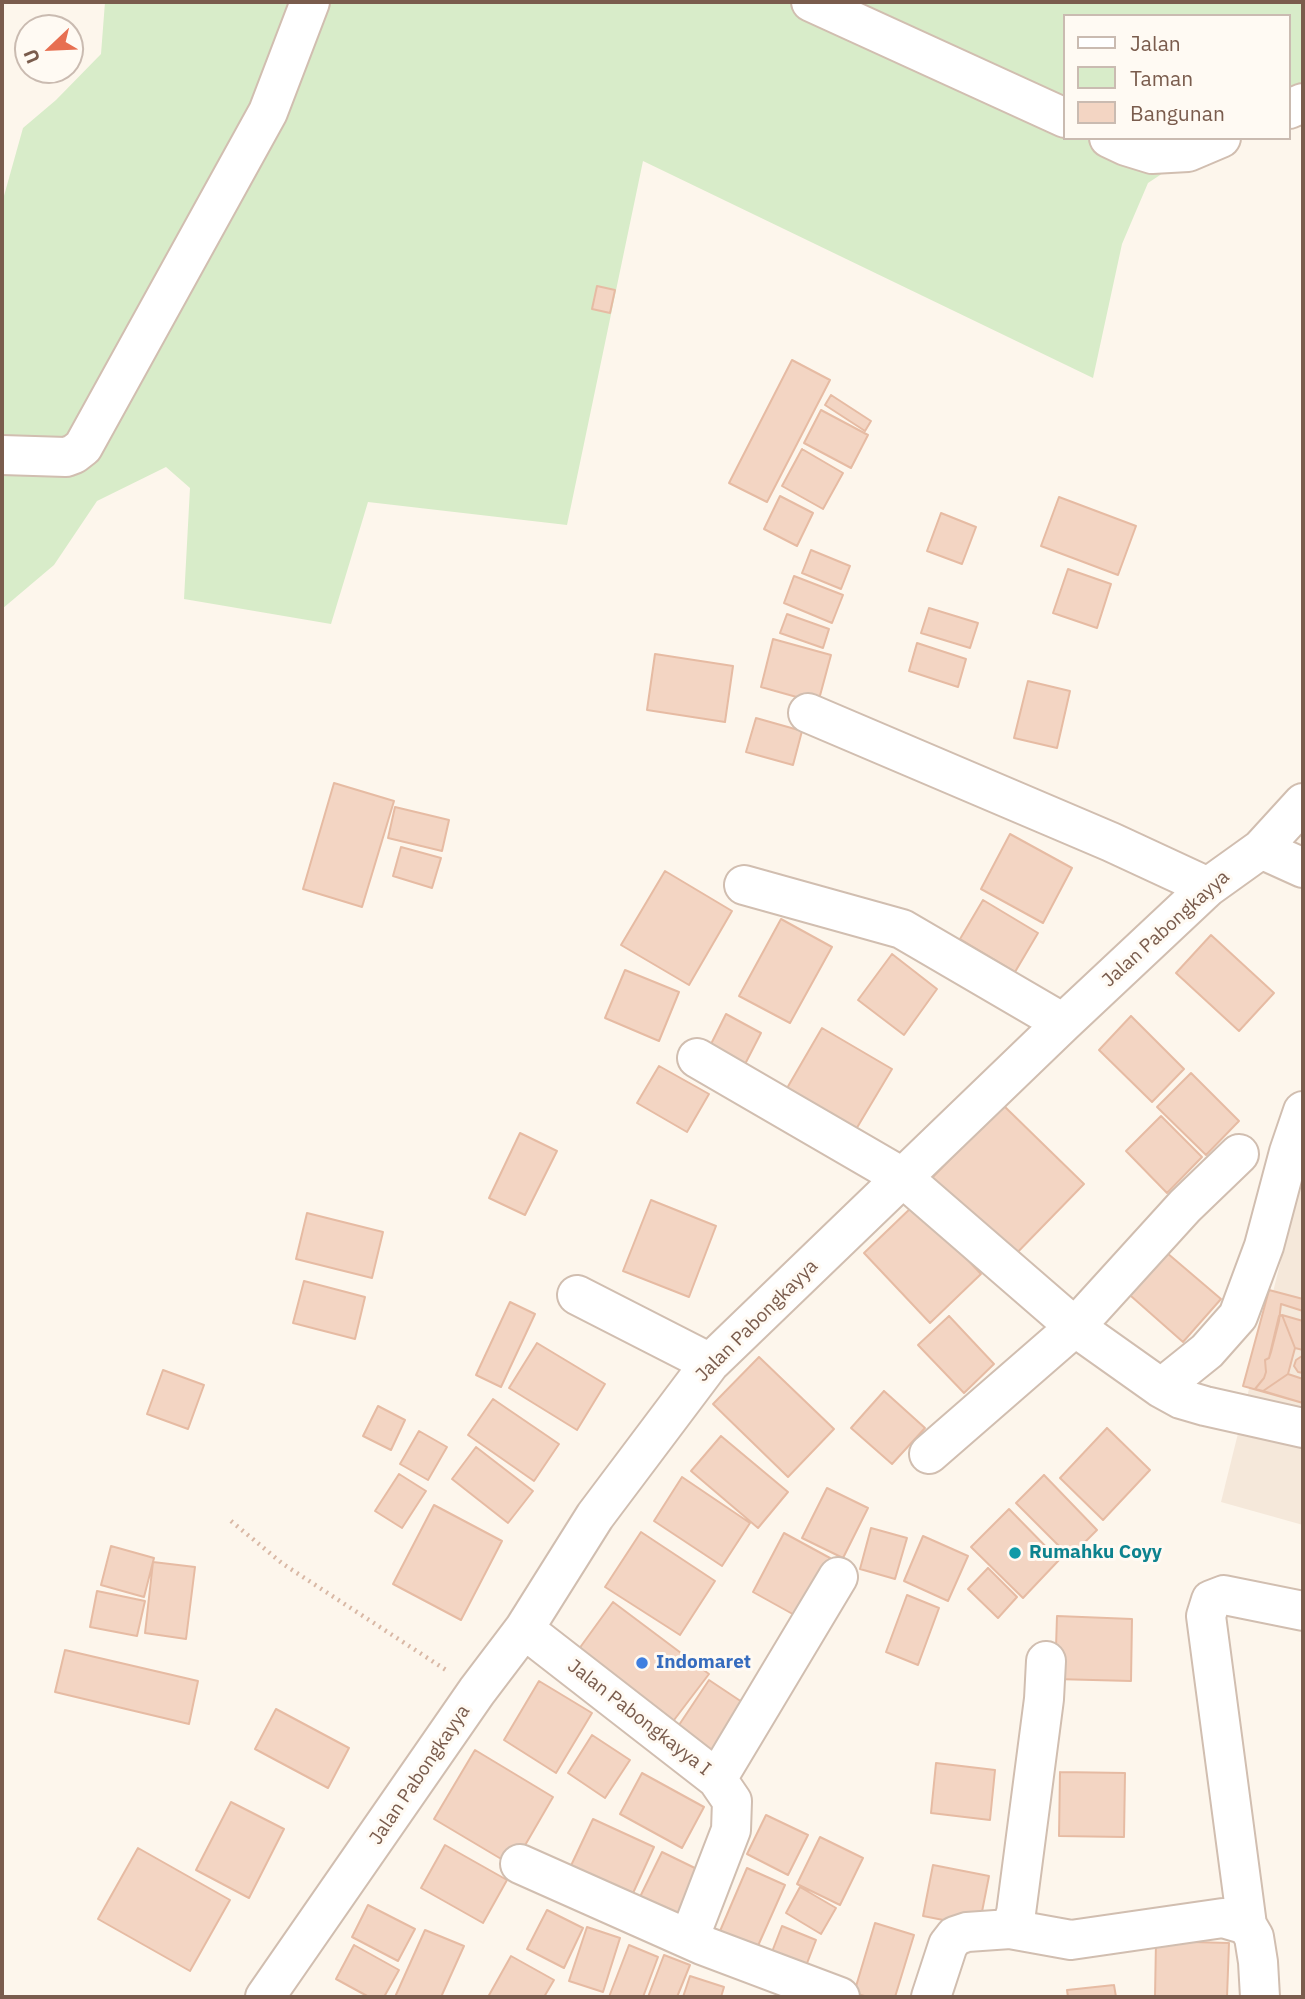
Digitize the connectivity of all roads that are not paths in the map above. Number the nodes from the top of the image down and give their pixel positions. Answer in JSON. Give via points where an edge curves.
{"nodes":[{"id":1,"x":310,"y":2,"type":"edge"},
{"id":2,"x":811,"y":2,"type":"edge"},
{"id":3,"x":1064,"y":118,"type":"edge"},
{"id":4,"x":1114,"y":140,"type":"edge"},
{"id":5,"x":1216,"y":140,"type":"edge"},
{"id":6,"x":2,"y":456,"type":"edge"},
{"id":7,"x":808,"y":713,"type":"dead end"},
{"id":8,"x":1303,"y":803,"type":"edge"},
{"id":9,"x":1261,"y":849,"type":"junction"},
{"id":10,"x":1303,"y":868,"type":"edge"},
{"id":11,"x":744,"y":885,"type":"dead end"},
{"id":12,"x":1208,"y":887,"type":"junction"},
{"id":13,"x":1063,"y":1023,"type":"junction"},
{"id":14,"x":697,"y":1058,"type":"dead end"},
{"id":15,"x":1303,"y":1111,"type":"edge"},
{"id":16,"x":1239,"y":1154,"type":"dead end"},
{"id":17,"x":902,"y":1177,"type":"junction"},
{"id":18,"x":577,"y":1296,"type":"dead end"},
{"id":19,"x":1074,"y":1327,"type":"junction"},
{"id":20,"x":710,"y":1363,"type":"junction"},
{"id":21,"x":1161,"y":1388,"type":"junction"},
{"id":22,"x":1303,"y":1428,"type":"edge"},
{"id":23,"x":929,"y":1454,"type":"dead end"},
{"id":24,"x":838,"y":1577,"type":"dead end"},
{"id":25,"x":1303,"y":1611,"type":"edge"},
{"id":26,"x":524,"y":1629,"type":"junction"},
{"id":27,"x":1046,"y":1661,"type":"dead end"},
{"id":28,"x":717,"y":1779,"type":"junction"},
{"id":29,"x":520,"y":1864,"type":"dead end"},
{"id":30,"x":1247,"y":1924,"type":"junction"},
{"id":31,"x":1010,"y":1929,"type":"junction"},
{"id":32,"x":689,"y":1939,"type":"junction"},
{"id":33,"x":265,"y":1997,"type":"edge"},
{"id":34,"x":840,"y":1997,"type":"edge"},
{"id":35,"x":931,"y":1997,"type":"edge"},
{"id":36,"x":1259,"y":1997,"type":"edge"}],
"edges":[{"from":1,"to":6,"type":"street","via":[[268,112],[83,447],[66,457]]},
{"from":2,"to":3,"type":"street"},
{"from":4,"to":5,"type":"street","via":[[1152,154],[1188,152]]},
{"from":7,"to":12,"type":"street"},
{"from":8,"to":9,"type":"street","name":"Jalan Pabongkayya"},
{"from":9,"to":10,"type":"street"},
{"from":9,"to":12,"type":"street","name":"Jalan Pabongkayya"},
{"from":11,"to":13,"type":"street","via":[[901,929]]},
{"from":12,"to":13,"type":"street","name":"Jalan Pabongkayya"},
{"from":13,"to":17,"type":"street","name":"Jalan Pabongkayya"},
{"from":14,"to":17,"type":"street"},
{"from":15,"to":21,"type":"street","via":[[1264,1246],[1238,1316],[1207,1351]]},
{"from":16,"to":19,"type":"street"},
{"from":17,"to":19,"type":"street"},
{"from":17,"to":20,"type":"street","name":"Jalan Pabongkayya"},
{"from":18,"to":20,"type":"street"},
{"from":19,"to":21,"type":"street"},
{"from":19,"to":23,"type":"street"},
{"from":20,"to":26,"type":"street","name":"Jalan Pabongkayya","via":[[595,1516]]},
{"from":21,"to":22,"type":"street","via":[[1205,1406]]},
{"from":24,"to":28,"type":"street"},
{"from":25,"to":30,"type":"street","via":[[1224,1595],[1211,1600],[1206,1616]]},
{"from":26,"to":28,"type":"street","name":"Jalan Pabongkayya I"},
{"from":26,"to":33,"type":"street","name":"Jalan Pabongkayya"},
{"from":27,"to":31,"type":"street","via":[[1016,1913]]},
{"from":28,"to":32,"type":"street","name":"Jalan Pabongkayya I","via":[[732,1801],[731,1830]]},
{"from":29,"to":32,"type":"street"},
{"from":30,"to":31,"type":"street","via":[[1223,1917],[1071,1940]]},
{"from":30,"to":36,"type":"street","via":[[1256,1949]]},
{"from":31,"to":35,"type":"street","via":[[955,1936]]},
{"from":32,"to":34,"type":"street"}]}
